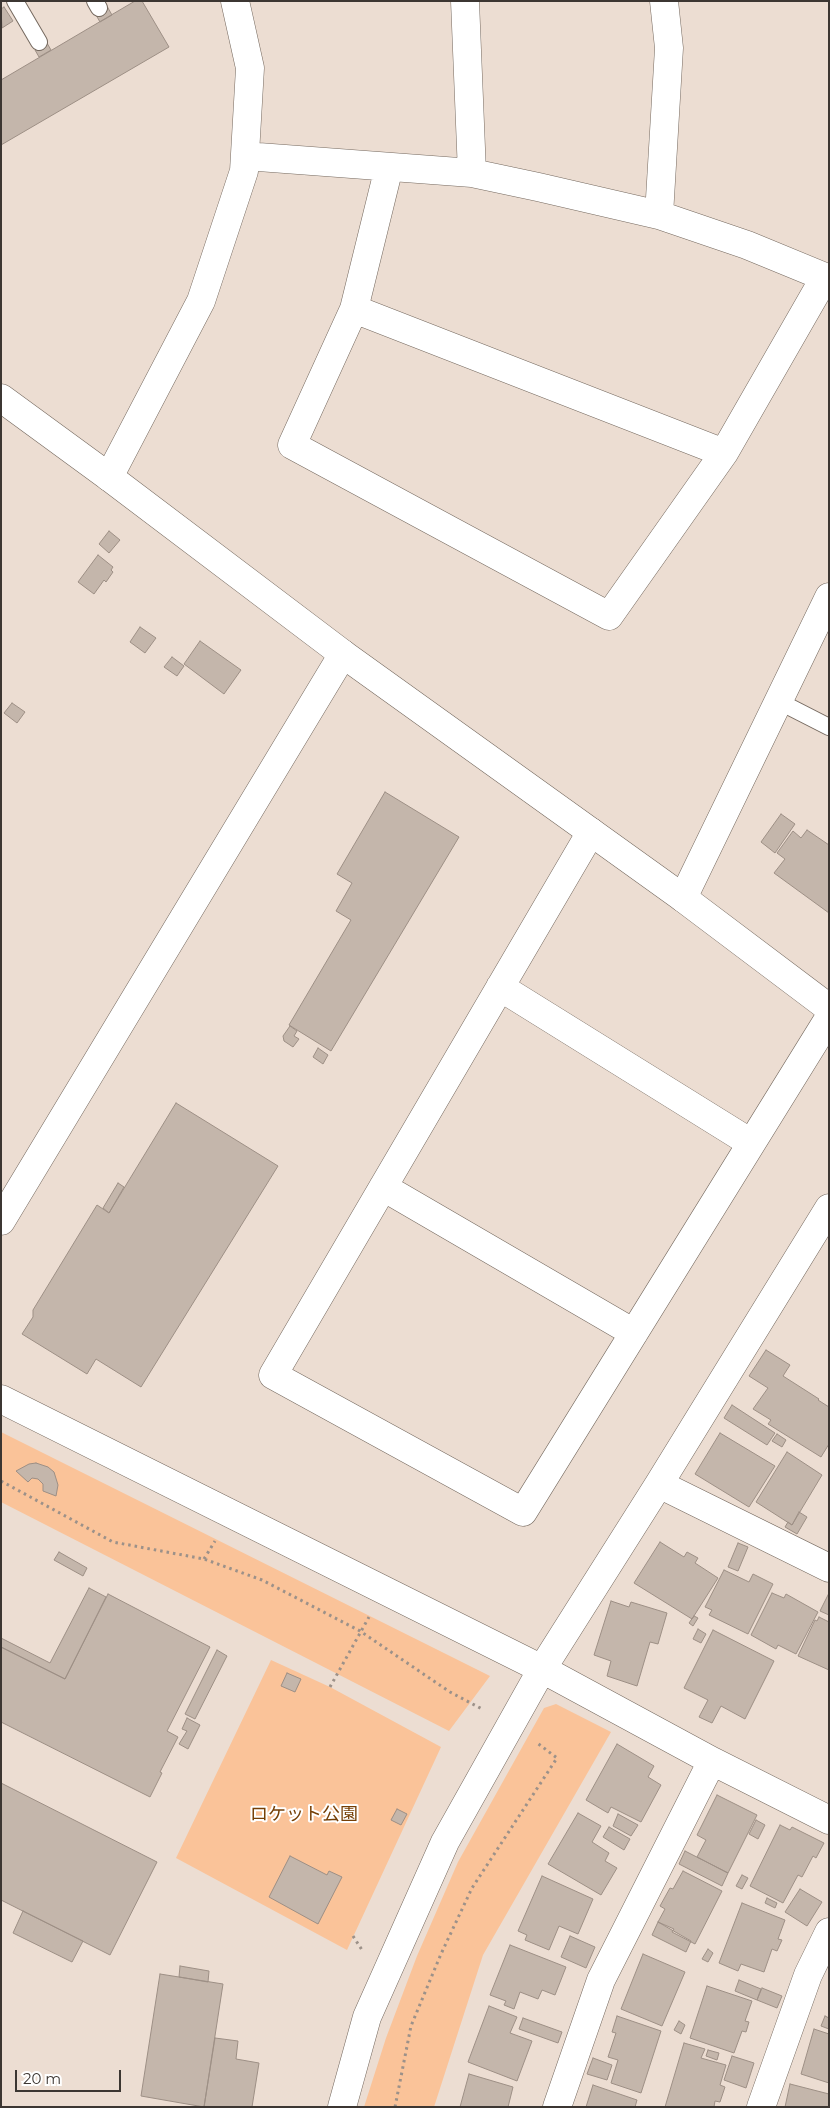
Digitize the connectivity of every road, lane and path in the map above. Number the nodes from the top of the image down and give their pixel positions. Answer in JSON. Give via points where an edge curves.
{"nodes":[{"id":1,"x":15,"y":1,"type":"edge"},
{"id":2,"x":235,"y":1,"type":"edge"},
{"id":3,"x":465,"y":1,"type":"edge"},
{"id":4,"x":664,"y":1,"type":"edge"},
{"id":5,"x":38,"y":42,"type":"dead end"},
{"id":6,"x":245,"y":156,"type":"junction"},
{"id":7,"x":389,"y":167,"type":"junction"},
{"id":8,"x":472,"y":173,"type":"junction"},
{"id":9,"x":658,"y":215,"type":"junction"},
{"id":10,"x":827,"y":273,"type":"edge"},
{"id":11,"x":354,"y":310,"type":"junction"},
{"id":12,"x":1,"y":398,"type":"edge"},
{"id":13,"x":724,"y":453,"type":"junction"},
{"id":14,"x":109,"y":477,"type":"junction"},
{"id":15,"x":829,"y":597,"type":"edge"},
{"id":16,"x":343,"y":654,"type":"junction"},
{"id":17,"x":778,"y":701,"type":"junction"},
{"id":18,"x":829,"y":727,"type":"edge"},
{"id":19,"x":591,"y":832,"type":"junction"},
{"id":20,"x":683,"y":898,"type":"junction"},
{"id":21,"x":500,"y":987,"type":"junction"},
{"id":22,"x":829,"y":1008,"type":"edge"},
{"id":23,"x":829,"y":1018,"type":"edge"},
{"id":24,"x":751,"y":1143,"type":"junction"},
{"id":25,"x":383,"y":1187,"type":"junction"},
{"id":26,"x":829,"y":1208,"type":"edge"},
{"id":27,"x":1,"y":1221,"type":"edge"},
{"id":28,"x":634,"y":1334,"type":"junction"},
{"id":29,"x":1,"y":1399,"type":"edge"},
{"id":30,"x":1,"y":1481,"type":"edge"},
{"id":31,"x":659,"y":1484,"type":"junction"},
{"id":32,"x":829,"y":1568,"type":"edge"},
{"id":33,"x":386,"y":1590,"type":"junction"},
{"id":34,"x":360,"y":1631,"type":"junction"},
{"id":35,"x":542,"y":1669,"type":"junction"},
{"id":36,"x":330,"y":1686,"type":"dead end"},
{"id":37,"x":511,"y":1724,"type":"junction"},
{"id":38,"x":712,"y":1761,"type":"junction"},
{"id":39,"x":829,"y":1820,"type":"edge"},
{"id":40,"x":829,"y":1932,"type":"edge"},
{"id":41,"x":342,"y":2107,"type":"edge"},
{"id":42,"x":395,"y":2107,"type":"edge"},
{"id":43,"x":557,"y":2107,"type":"edge"},
{"id":44,"x":761,"y":2107,"type":"edge"}],
"edges":[{"from":1,"to":5,"type":"lane"},
{"from":2,"to":6,"type":"street","via":[[250,68]]},
{"from":3,"to":8,"type":"street"},
{"from":4,"to":9,"type":"street","via":[[669,48]]},
{"from":6,"to":7,"type":"street"},
{"from":6,"to":14,"type":"street","via":[[244,171],[201,301]]},
{"from":7,"to":8,"type":"street"},
{"from":7,"to":11,"type":"street"},
{"from":8,"to":9,"type":"street"},
{"from":9,"to":10,"type":"street"},
{"from":10,"to":13,"type":"street"},
{"from":11,"to":13,"type":"street"},
{"from":11,"to":13,"type":"street","via":[[292,445],[609,616]]},
{"from":12,"to":14,"type":"street"},
{"from":14,"to":16,"type":"street"},
{"from":15,"to":17,"type":"street"},
{"from":16,"to":19,"type":"street"},
{"from":16,"to":27,"type":"street"},
{"from":17,"to":18,"type":"lane"},
{"from":17,"to":20,"type":"street"},
{"from":19,"to":20,"type":"street"},
{"from":19,"to":21,"type":"street"},
{"from":20,"to":22,"type":"street"},
{"from":21,"to":24,"type":"street"},
{"from":21,"to":25,"type":"street"},
{"from":23,"to":24,"type":"street"},
{"from":24,"to":28,"type":"street"},
{"from":25,"to":28,"type":"street"},
{"from":25,"to":28,"type":"street","via":[[273,1375],[523,1512]]},
{"from":26,"to":31,"type":"street"},
{"from":29,"to":33,"type":"street"},
{"from":30,"to":34,"type":"path","via":[[113,1542],[204,1560],[262,1580]]},
{"from":31,"to":32,"type":"street"},
{"from":31,"to":35,"type":"street"},
{"from":33,"to":34,"type":"path"},
{"from":33,"to":35,"type":"street"},
{"from":34,"to":36,"type":"path"},
{"from":34,"to":37,"type":"path","via":[[450,1692]]},
{"from":35,"to":37,"type":"street"},
{"from":35,"to":38,"type":"street"},
{"from":37,"to":41,"type":"street","via":[[445,1842],[367,2017]]},
{"from":37,"to":42,"type":"path","via":[[557,1758],[472,1888],[411,2026]]},
{"from":38,"to":39,"type":"street"},
{"from":38,"to":43,"type":"street","via":[[601,1980]]},
{"from":40,"to":44,"type":"street","via":[[808,1975]]}]}
